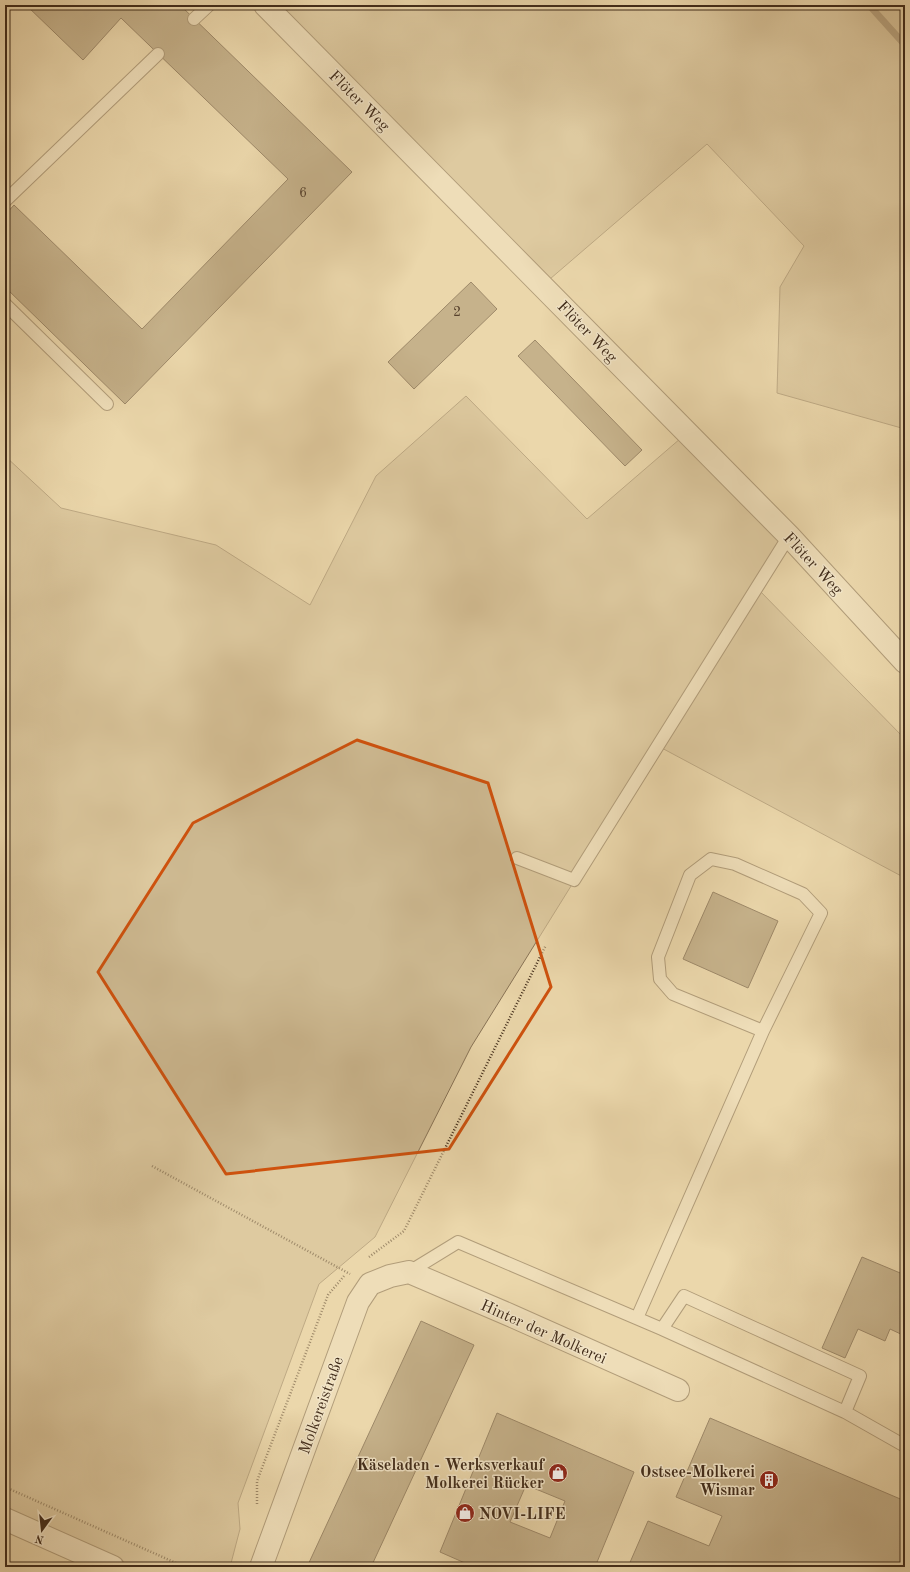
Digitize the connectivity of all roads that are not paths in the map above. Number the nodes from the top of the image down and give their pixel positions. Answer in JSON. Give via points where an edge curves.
{"nodes":[{"id":1,"x":209,"y":5,"type":"edge"},
{"id":2,"x":265,"y":5,"type":"edge"},
{"id":3,"x":194,"y":19,"type":"dead end"},
{"id":4,"x":158,"y":54,"type":"dead end"},
{"id":5,"x":5,"y":201,"type":"edge"},
{"id":6,"x":5,"y":304,"type":"edge"},
{"id":7,"x":107,"y":404,"type":"dead end"},
{"id":8,"x":790,"y":536,"type":"junction"},
{"id":9,"x":905,"y":662,"type":"edge"},
{"id":10,"x":517,"y":858,"type":"dead end"},
{"id":11,"x":763,"y":1031,"type":"junction"},
{"id":12,"x":409,"y":1272,"type":"junction"},
{"id":13,"x":637,"y":1318,"type":"junction"},
{"id":14,"x":662,"y":1329,"type":"junction"},
{"id":15,"x":678,"y":1390,"type":"dead end"},
{"id":16,"x":845,"y":1412,"type":"junction"},
{"id":17,"x":905,"y":1446,"type":"edge"},
{"id":18,"x":5,"y":1520,"type":"edge"},
{"id":19,"x":113,"y":1567,"type":"edge"},
{"id":20,"x":261,"y":1567,"type":"edge"}],
"edges":[{"from":1,"to":3,"type":"lane"},
{"from":2,"to":8,"type":"street","name":"Flöter Weg"},
{"from":4,"to":5,"type":"lane"},
{"from":6,"to":7,"type":"lane"},
{"from":8,"to":9,"type":"street","name":"Flöter Weg"},
{"from":8,"to":10,"type":"lane","via":[[574,880]]},
{"from":11,"to":11,"type":"lane","via":[[821,913],[803,894],[735,864],[711,859],[690,875],[658,957],[660,979],[673,994]]},
{"from":11,"to":13,"type":"lane"},
{"from":12,"to":13,"type":"lane","via":[[458,1242]]},
{"from":12,"to":15,"type":"street","name":"Hinter der Molkerei"},
{"from":12,"to":20,"type":"street","name":"Molkereistraße","via":[[370,1284],[358,1302]]},
{"from":13,"to":14,"type":"lane"},
{"from":14,"to":16,"type":"lane"},
{"from":14,"to":16,"type":"lane","via":[[684,1296],[790,1344],[860,1376]]},
{"from":16,"to":17,"type":"lane"},
{"from":18,"to":19,"type":"street"}]}
